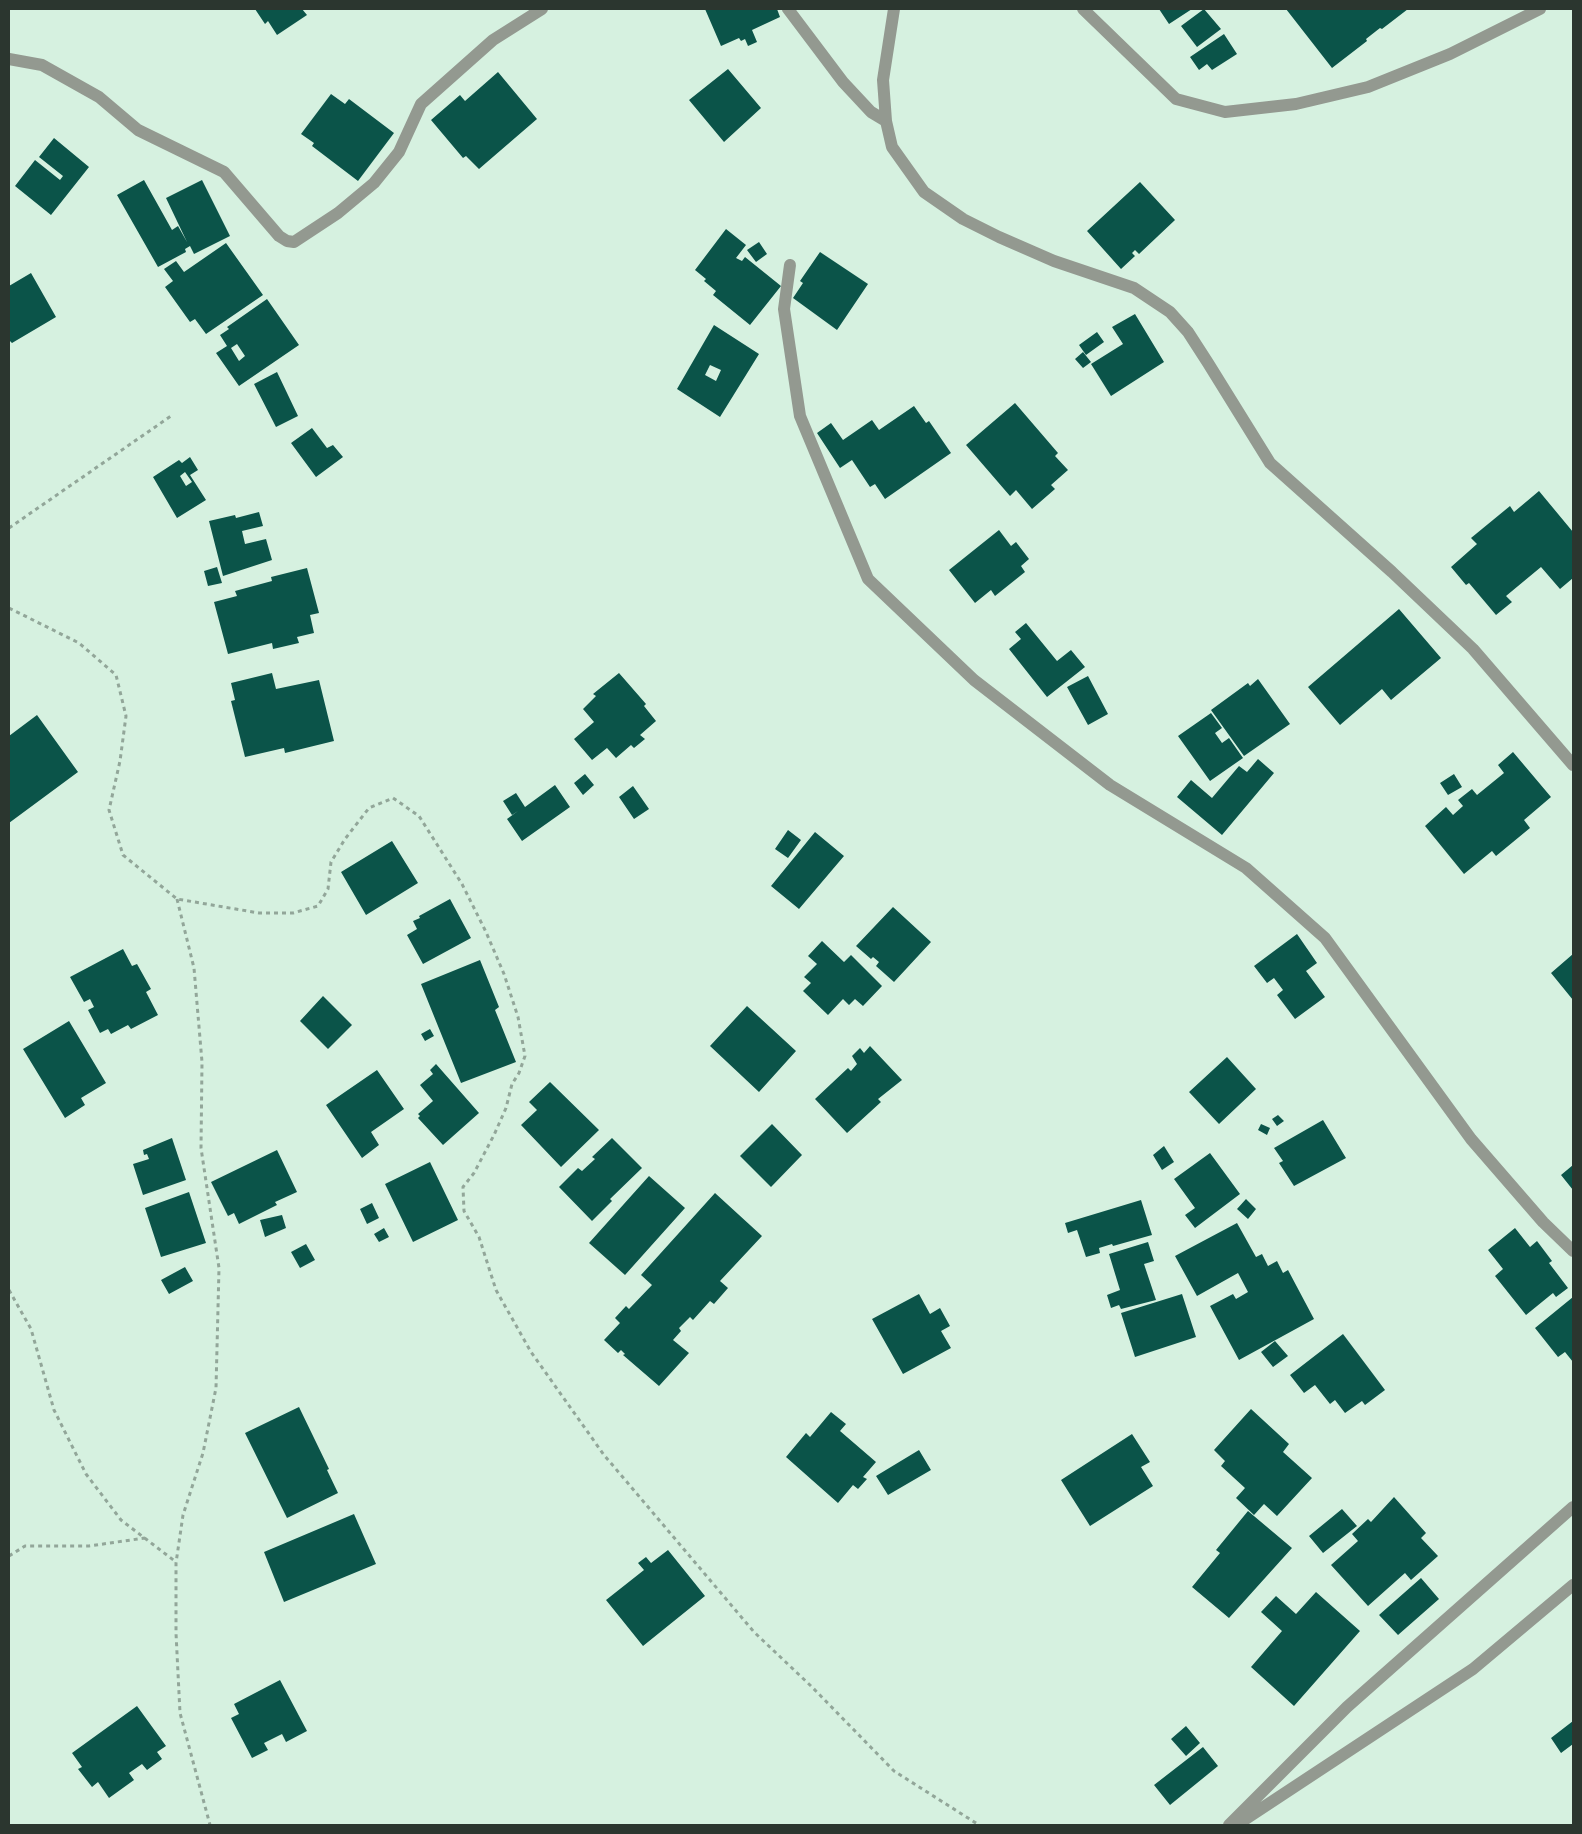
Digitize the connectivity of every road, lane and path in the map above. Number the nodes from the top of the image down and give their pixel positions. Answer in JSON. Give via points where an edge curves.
{"nodes":[{"id":1,"x":542,"y":9,"type":"edge"},
{"id":2,"x":788,"y":9,"type":"edge"},
{"id":3,"x":894,"y":9,"type":"edge"},
{"id":4,"x":1083,"y":9,"type":"edge"},
{"id":5,"x":1540,"y":9,"type":"edge"},
{"id":6,"x":9,"y":59,"type":"edge"},
{"id":7,"x":886,"y":121,"type":"junction"},
{"id":8,"x":790,"y":265,"type":"dead end"},
{"id":9,"x":171,"y":416,"type":"dead end"},
{"id":10,"x":9,"y":528,"type":"edge"},
{"id":11,"x":9,"y":608,"type":"edge"},
{"id":12,"x":1573,"y":765,"type":"edge"},
{"id":13,"x":177,"y":899,"type":"junction"},
{"id":14,"x":1573,"y":1251,"type":"edge"},
{"id":15,"x":9,"y":1290,"type":"edge"},
{"id":16,"x":1573,"y":1507,"type":"edge"},
{"id":17,"x":145,"y":1538,"type":"junction"},
{"id":18,"x":9,"y":1556,"type":"edge"},
{"id":19,"x":176,"y":1562,"type":"junction"},
{"id":20,"x":1573,"y":1585,"type":"edge"},
{"id":21,"x":210,"y":1825,"type":"edge"},
{"id":22,"x":979,"y":1825,"type":"edge"},
{"id":23,"x":1229,"y":1825,"type":"edge"},
{"id":24,"x":1236,"y":1825,"type":"edge"}],
"edges":[{"from":1,"to":6,"type":"street","via":[[493,40],[421,104],[399,152],[374,183],[338,213],[294,242],[279,236],[224,172],[138,130],[99,97],[42,65]]},
{"from":2,"to":7,"type":"street","via":[[843,82],[870,112]]},
{"from":3,"to":7,"type":"street","via":[[883,80]]},
{"from":4,"to":5,"type":"street","via":[[1176,99],[1225,112],[1296,104],[1368,87],[1450,54]]},
{"from":7,"to":12,"type":"street","via":[[892,147],[924,192],[963,219],[1054,262],[1134,288],[1170,312],[1188,332],[1270,463],[1472,649]]},
{"from":8,"to":14,"type":"street","via":[[784,309],[800,416],[868,579],[974,680],[1110,785],[1246,868],[1325,938],[1471,1139],[1543,1222]]},
{"from":9,"to":10,"type":"path"},
{"from":11,"to":13,"type":"path","via":[[80,643],[116,675],[126,716],[109,810],[122,855]]},
{"from":13,"to":19,"type":"path","via":[[194,968],[202,1062],[201,1148],[219,1268],[216,1388],[203,1453],[183,1515]]},
{"from":13,"to":22,"type":"path","via":[[259,913],[293,913],[318,906],[328,889],[332,862],[368,808],[393,798],[419,816],[462,884],[486,932],[518,1017],[525,1056],[494,1135],[474,1173],[463,1186],[464,1211],[479,1237],[496,1290],[531,1352],[598,1447],[754,1632],[894,1771]]},
{"from":15,"to":17,"type":"path","via":[[31,1329],[54,1410],[86,1474],[120,1520]]},
{"from":16,"to":23,"type":"street","via":[[1347,1707]]},
{"from":17,"to":18,"type":"path","via":[[89,1546],[25,1546]]},
{"from":17,"to":19,"type":"path"},
{"from":19,"to":21,"type":"path","via":[[180,1713]]},
{"from":20,"to":24,"type":"street","via":[[1473,1669]]}]}
